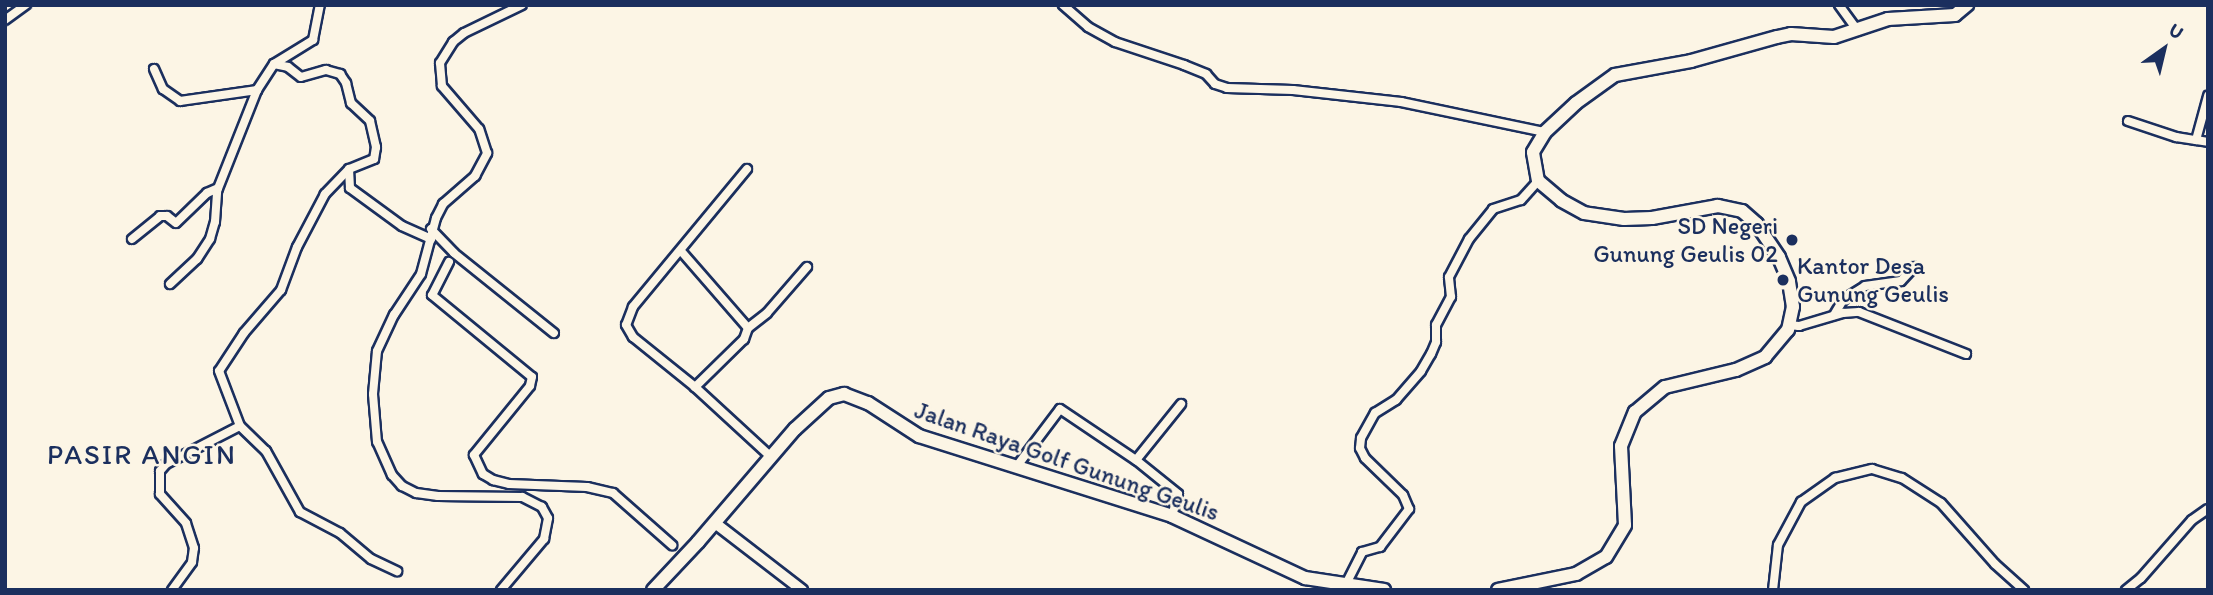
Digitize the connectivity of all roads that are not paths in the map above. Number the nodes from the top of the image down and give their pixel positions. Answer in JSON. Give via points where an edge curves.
{"nodes":[{"id":1,"x":26,"y":5,"type":"edge"},
{"id":2,"x":320,"y":5,"type":"edge"},
{"id":3,"x":522,"y":5,"type":"edge"},
{"id":4,"x":1063,"y":5,"type":"edge"},
{"id":5,"x":1839,"y":5,"type":"edge"},
{"id":6,"x":1967,"y":5,"type":"edge"},
{"id":7,"x":5,"y":20,"type":"edge"},
{"id":8,"x":1858,"y":31,"type":"junction"},
{"id":9,"x":274,"y":64,"type":"junction"},
{"id":10,"x":154,"y":69,"type":"dead end"},
{"id":11,"x":257,"y":90,"type":"junction"},
{"id":12,"x":2208,"y":96,"type":"edge"},
{"id":13,"x":2128,"y":121,"type":"dead end"},
{"id":14,"x":1545,"y":132,"type":"junction"},
{"id":15,"x":2196,"y":140,"type":"junction"},
{"id":16,"x":2208,"y":142,"type":"edge"},
{"id":17,"x":349,"y":169,"type":"junction"},
{"id":18,"x":747,"y":169,"type":"dead end"},
{"id":19,"x":1538,"y":181,"type":"junction"},
{"id":20,"x":218,"y":188,"type":"junction"},
{"id":21,"x":431,"y":234,"type":"junction"},
{"id":22,"x":132,"y":239,"type":"dead end"},
{"id":23,"x":681,"y":251,"type":"junction"},
{"id":24,"x":449,"y":262,"type":"dead end"},
{"id":25,"x":807,"y":267,"type":"dead end"},
{"id":26,"x":1914,"y":267,"type":"dead end"},
{"id":27,"x":170,"y":284,"type":"dead end"},
{"id":28,"x":1834,"y":315,"type":"junction"},
{"id":29,"x":1789,"y":325,"type":"junction"},
{"id":30,"x":748,"y":328,"type":"junction"},
{"id":31,"x":554,"y":333,"type":"dead end"},
{"id":32,"x":1966,"y":354,"type":"dead end"},
{"id":33,"x":695,"y":387,"type":"junction"},
{"id":34,"x":1181,"y":404,"type":"dead end"},
{"id":35,"x":240,"y":426,"type":"junction"},
{"id":36,"x":771,"y":457,"type":"junction"},
{"id":37,"x":1136,"y":460,"type":"junction"},
{"id":38,"x":1017,"y":466,"type":"junction"},
{"id":39,"x":539,"y":485,"type":"junction"},
{"id":40,"x":534,"y":501,"type":"junction"},
{"id":41,"x":2208,"y":509,"type":"edge"},
{"id":42,"x":1172,"y":516,"type":"junction"},
{"id":43,"x":715,"y":523,"type":"junction"},
{"id":44,"x":672,"y":545,"type":"dead end"},
{"id":45,"x":397,"y":571,"type":"dead end"},
{"id":46,"x":1305,"y":578,"type":"junction"},
{"id":47,"x":1346,"y":584,"type":"junction"},
{"id":48,"x":172,"y":590,"type":"edge"},
{"id":49,"x":501,"y":590,"type":"edge"},
{"id":50,"x":653,"y":590,"type":"edge"},
{"id":51,"x":802,"y":590,"type":"edge"},
{"id":52,"x":1319,"y":590,"type":"edge"},
{"id":53,"x":1384,"y":590,"type":"edge"},
{"id":54,"x":1498,"y":590,"type":"edge"},
{"id":55,"x":1773,"y":590,"type":"edge"},
{"id":56,"x":2024,"y":590,"type":"edge"},
{"id":57,"x":2126,"y":590,"type":"edge"}],
"edges":[{"from":1,"to":7,"type":"street"},
{"from":2,"to":9,"type":"street","via":[[313,40]]},
{"from":3,"to":21,"type":"street","via":[[464,33],[440,63],[442,86],[480,129],[488,153],[475,176],[443,204]]},
{"from":4,"to":14,"type":"street","via":[[1115,43],[1184,65],[1227,88],[1401,102]]},
{"from":5,"to":8,"type":"street"},
{"from":6,"to":8,"type":"main road","via":[[1955,15],[1893,18]]},
{"from":8,"to":14,"type":"main road","via":[[1833,37],[1791,34],[1615,75]]},
{"from":9,"to":11,"type":"street"},
{"from":9,"to":17,"type":"street","via":[[288,66],[301,77],[331,70],[343,77],[351,103],[372,125],[376,147],[374,159]]},
{"from":10,"to":11,"type":"street","via":[[163,89],[180,101]]},
{"from":11,"to":20,"type":"street"},
{"from":12,"to":15,"type":"street"},
{"from":13,"to":15,"type":"street"},
{"from":14,"to":19,"type":"main road","via":[[1532,158]]},
{"from":15,"to":16,"type":"street"},
{"from":17,"to":21,"type":"street","via":[[348,184],[355,192],[402,226]]},
{"from":17,"to":35,"type":"street","via":[[325,194],[281,290],[219,371]]},
{"from":18,"to":23,"type":"street"},
{"from":19,"to":29,"type":"main road","via":[[1572,208],[1604,217],[1652,218],[1718,206],[1742,211],[1756,224],[1787,274],[1793,302]]},
{"from":19,"to":47,"type":"street","via":[[1521,200],[1493,209],[1469,239],[1448,277],[1451,297],[1436,325],[1431,354],[1396,400],[1376,413],[1361,438],[1365,458],[1404,495],[1409,509],[1380,547],[1362,552]]},
{"from":20,"to":22,"type":"street","via":[[206,193],[183,219],[175,223],[160,216]]},
{"from":20,"to":27,"type":"street","via":[[211,239]]},
{"from":21,"to":31,"type":"street"},
{"from":21,"to":40,"type":"street","via":[[421,274],[377,351],[373,409],[383,459],[392,475],[416,493]]},
{"from":23,"to":30,"type":"street"},
{"from":23,"to":33,"type":"street","via":[[633,307],[626,326]]},
{"from":24,"to":39,"type":"street","via":[[432,295],[532,377],[530,386],[477,450],[475,462],[493,480]]},
{"from":25,"to":30,"type":"street"},
{"from":26,"to":28,"type":"street","via":[[1901,281],[1865,286],[1843,300]]},
{"from":28,"to":29,"type":"street"},
{"from":28,"to":32,"type":"street","via":[[1859,312]]},
{"from":29,"to":54,"type":"main road","via":[[1773,350],[1759,360],[1670,385],[1638,408],[1621,446],[1625,525],[1606,557],[1576,574]]},
{"from":30,"to":33,"type":"street","via":[[748,334]]},
{"from":33,"to":36,"type":"street"},
{"from":34,"to":37,"type":"street"},
{"from":35,"to":45,"type":"street","via":[[266,451],[300,512]]},
{"from":35,"to":48,"type":"street","via":[[160,471],[160,494],[186,523],[194,548],[192,562]]},
{"from":36,"to":38,"type":"main road","name":"Jalan Raya Golf Gunung Geulis","via":[[816,408],[834,395],[844,394],[862,399],[919,436]]},
{"from":36,"to":43,"type":"main road","name":"Jalan Raya Golf Gunung Geulis"},
{"from":37,"to":38,"type":"street","via":[[1060,409]]},
{"from":37,"to":42,"type":"street","via":[[1178,494]]},
{"from":38,"to":42,"type":"main road","name":"Jalan Raya Golf Gunung Geulis"},
{"from":39,"to":40,"type":"street"},
{"from":39,"to":44,"type":"street","via":[[612,493]]},
{"from":40,"to":49,"type":"street","via":[[548,518],[548,528],[536,550]]},
{"from":41,"to":57,"type":"street"},
{"from":42,"to":46,"type":"main road","name":"Jalan Raya Golf Gunung Geulis"},
{"from":43,"to":50,"type":"main road","name":"Jalan Raya Golf Gunung Geulis"},
{"from":43,"to":51,"type":"street"},
{"from":46,"to":47,"type":"main road","name":"Jalan Raya Golf Gunung Geulis"},
{"from":46,"to":52,"type":"street"},
{"from":47,"to":53,"type":"main road","name":"Jalan Raya Golf Gunung Geulis"},
{"from":55,"to":56,"type":"street","via":[[1778,545],[1801,502],[1835,478],[1872,469],[1902,478],[1941,503]]}]}
